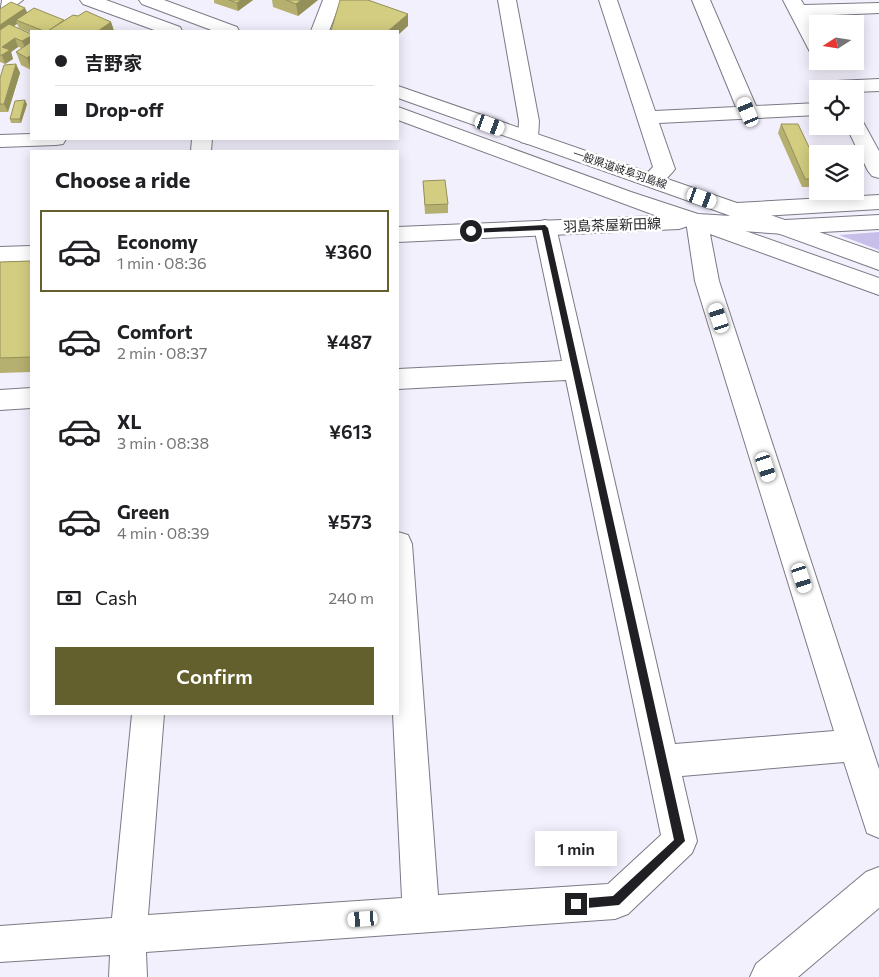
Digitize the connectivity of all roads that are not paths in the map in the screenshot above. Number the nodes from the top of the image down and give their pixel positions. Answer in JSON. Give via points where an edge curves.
{"nodes":[{"id":1,"x":14,"y":0,"type":"edge"},
{"id":2,"x":89,"y":0,"type":"edge"},
{"id":3,"x":148,"y":0,"type":"edge"},
{"id":4,"x":332,"y":0,"type":"edge"},
{"id":5,"x":507,"y":0,"type":"edge"},
{"id":6,"x":608,"y":0,"type":"edge"},
{"id":7,"x":702,"y":0,"type":"edge"},
{"id":8,"x":795,"y":6,"type":"edge"},
{"id":9,"x":879,"y":8,"type":"edge"},
{"id":10,"x":0,"y":9,"type":"edge"},
{"id":11,"x":170,"y":30,"type":"edge"},
{"id":12,"x":227,"y":30,"type":"edge"},
{"id":13,"x":320,"y":30,"type":"edge"},
{"id":14,"x":809,"y":33,"type":"edge"},
{"id":15,"x":879,"y":85,"type":"edge"},
{"id":16,"x":864,"y":86,"type":"edge"},
{"id":17,"x":399,"y":92,"type":"edge"},
{"id":18,"x":809,"y":109,"type":"edge"},
{"id":19,"x":748,"y":112,"type":"junction"},
{"id":20,"x":399,"y":113,"type":"edge"},
{"id":21,"x":647,"y":118,"type":"junction"},
{"id":22,"x":861,"y":135,"type":"edge"},
{"id":23,"x":528,"y":138,"type":"junction"},
{"id":24,"x":30,"y":140,"type":"edge"},
{"id":25,"x":0,"y":141,"type":"edge"},
{"id":26,"x":879,"y":171,"type":"edge"},
{"id":27,"x":652,"y":179,"type":"junction"},
{"id":28,"x":879,"y":202,"type":"edge"},
{"id":29,"x":736,"y":210,"type":"junction"},
{"id":30,"x":697,"y":221,"type":"junction"},
{"id":31,"x":879,"y":222,"type":"edge"},
{"id":32,"x":785,"y":227,"type":"junction"},
{"id":33,"x":545,"y":228,"type":"junction"},
{"id":34,"x":399,"y":235,"type":"edge"},
{"id":35,"x":30,"y":254,"type":"edge"},
{"id":36,"x":0,"y":255,"type":"edge"},
{"id":37,"x":879,"y":262,"type":"edge"},
{"id":38,"x":879,"y":287,"type":"edge"},
{"id":39,"x":577,"y":370,"type":"junction"},
{"id":40,"x":399,"y":379,"type":"edge"},
{"id":41,"x":30,"y":398,"type":"edge"},
{"id":42,"x":0,"y":400,"type":"edge"},
{"id":43,"x":399,"y":560,"type":"edge"},
{"id":44,"x":148,"y":715,"type":"edge"},
{"id":45,"x":855,"y":745,"type":"junction"},
{"id":46,"x":662,"y":761,"type":"junction"},
{"id":47,"x":879,"y":821,"type":"edge"},
{"id":48,"x":879,"y":885,"type":"edge"},
{"id":49,"x":421,"y":915,"type":"junction"},
{"id":50,"x":128,"y":935,"type":"junction"},
{"id":51,"x":0,"y":944,"type":"edge"},
{"id":52,"x":128,"y":977,"type":"edge"},
{"id":53,"x":769,"y":977,"type":"edge"}],
"edges":[{"from":1,"to":10,"type":"street"},
{"from":2,"to":11,"type":"street"},
{"from":3,"to":12,"type":"street"},
{"from":4,"to":13,"type":"street"},
{"from":5,"to":23,"type":"street","via":[[529,121]]},
{"from":6,"to":21,"type":"street"},
{"from":7,"to":19,"type":"street"},
{"from":8,"to":9,"type":"street"},
{"from":8,"to":14,"type":"street"},
{"from":15,"to":16,"type":"street"},
{"from":17,"to":23,"type":"street","name":"一般県道岐阜羽島線"},
{"from":18,"to":19,"type":"street"},
{"from":19,"to":21,"type":"street"},
{"from":20,"to":30,"type":"street","name":"一般県道岐阜羽島線","via":[[623,197]]},
{"from":21,"to":27,"type":"street","via":[[664,169]]},
{"from":22,"to":26,"type":"street"},
{"from":23,"to":27,"type":"street","name":"一般県道岐阜羽島線"},
{"from":24,"to":25,"type":"street"},
{"from":27,"to":29,"type":"street","name":"一般県道岐阜羽島線"},
{"from":28,"to":29,"type":"street","name":"一般県道岐阜羽島線"},
{"from":29,"to":30,"type":"street","name":"羽島茶屋新田線"},
{"from":29,"to":32,"type":"street"},
{"from":30,"to":32,"type":"street","name":"一般県道岐阜羽島線"},
{"from":30,"to":33,"type":"street","name":"羽島茶屋新田線"},
{"from":30,"to":38,"type":"street"},
{"from":30,"to":45,"type":"street","via":[[707,281]]},
{"from":31,"to":32,"type":"street","name":"一般県道岐阜羽島線"},
{"from":32,"to":37,"type":"street"},
{"from":33,"to":34,"type":"street","name":"羽島茶屋新田線"},
{"from":33,"to":39,"type":"street"},
{"from":35,"to":36,"type":"street"},
{"from":39,"to":40,"type":"street"},
{"from":39,"to":46,"type":"street"},
{"from":41,"to":42,"type":"street"},
{"from":43,"to":49,"type":"street"},
{"from":44,"to":50,"type":"street"},
{"from":45,"to":46,"type":"street"},
{"from":45,"to":47,"type":"street"},
{"from":46,"to":49,"type":"street","via":[[680,841],[615,901]]},
{"from":48,"to":53,"type":"street"},
{"from":49,"to":50,"type":"street"},
{"from":50,"to":51,"type":"street"},
{"from":50,"to":52,"type":"street"}]}
